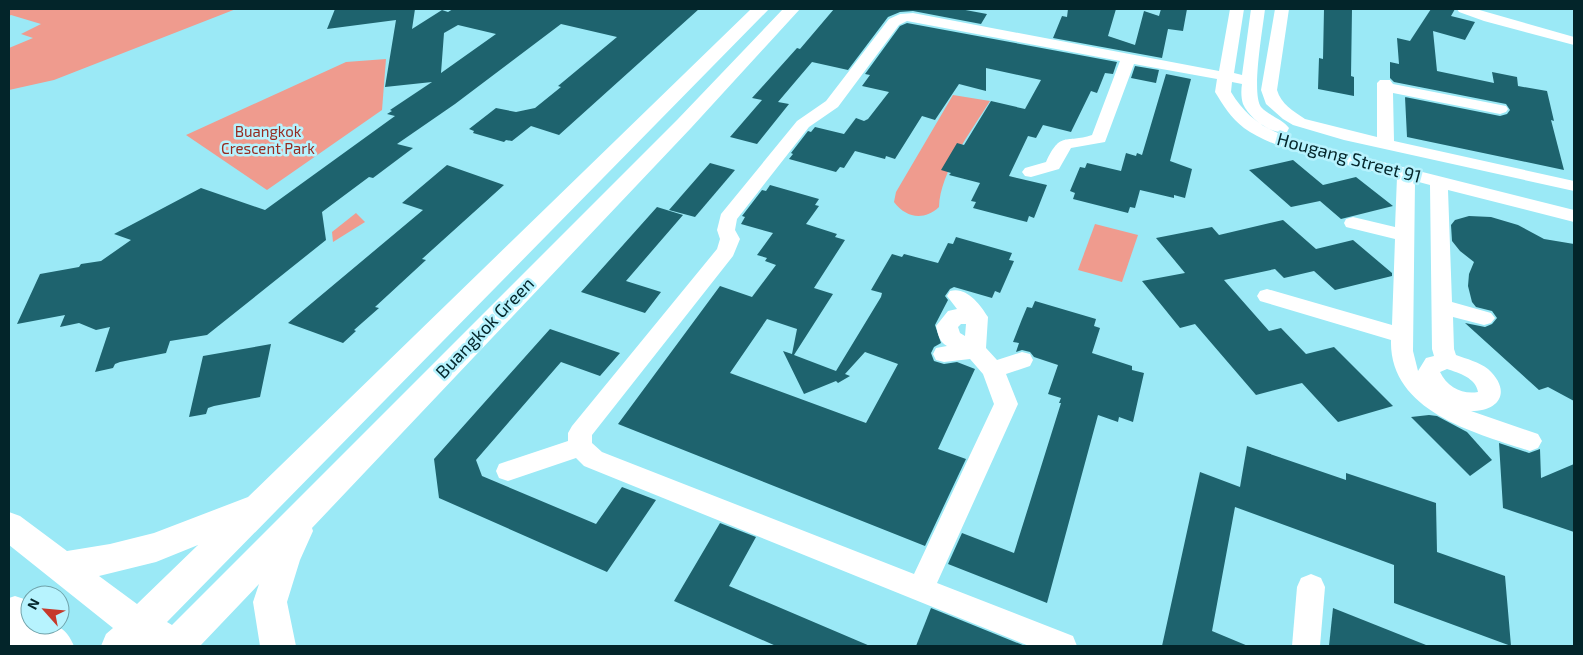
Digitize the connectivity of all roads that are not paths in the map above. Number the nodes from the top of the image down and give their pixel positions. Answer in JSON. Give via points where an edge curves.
{"nodes":[{"id":1,"x":760,"y":9,"type":"edge"},
{"id":2,"x":792,"y":9,"type":"edge"},
{"id":3,"x":1258,"y":9,"type":"edge"},
{"id":4,"x":1282,"y":9,"type":"edge"},
{"id":5,"x":1464,"y":9,"type":"edge"},
{"id":6,"x":1236,"y":15,"type":"edge"},
{"id":7,"x":1256,"y":26,"type":"junction"},
{"id":8,"x":1574,"y":41,"type":"edge"},
{"id":9,"x":1129,"y":58,"type":"junction"},
{"id":10,"x":1224,"y":77,"type":"junction"},
{"id":11,"x":1250,"y":81,"type":"junction"},
{"id":12,"x":1500,"y":109,"type":"dead end"},
{"id":13,"x":1386,"y":144,"type":"junction"},
{"id":14,"x":1031,"y":172,"type":"dead end"},
{"id":15,"x":1406,"y":174,"type":"junction"},
{"id":16,"x":1439,"y":189,"type":"junction"},
{"id":17,"x":1574,"y":192,"type":"edge"},
{"id":18,"x":1574,"y":216,"type":"edge"},
{"id":19,"x":1353,"y":223,"type":"dead end"},
{"id":20,"x":1574,"y":232,"type":"edge"},
{"id":21,"x":1404,"y":236,"type":"junction"},
{"id":22,"x":957,"y":296,"type":"dead end"},
{"id":23,"x":1267,"y":296,"type":"dead end"},
{"id":24,"x":1442,"y":307,"type":"junction"},
{"id":25,"x":977,"y":317,"type":"junction"},
{"id":26,"x":1484,"y":318,"type":"dead end"},
{"id":27,"x":1403,"y":336,"type":"junction"},
{"id":28,"x":976,"y":350,"type":"junction"},
{"id":29,"x":944,"y":354,"type":"dead end"},
{"id":30,"x":1022,"y":360,"type":"dead end"},
{"id":31,"x":1447,"y":361,"type":"dead end"},
{"id":32,"x":993,"y":370,"type":"junction"},
{"id":33,"x":1530,"y":441,"type":"dead end"},
{"id":34,"x":580,"y":447,"type":"junction"},
{"id":35,"x":508,"y":471,"type":"dead end"},
{"id":36,"x":262,"y":505,"type":"junction"},
{"id":37,"x":302,"y":516,"type":"junction"},
{"id":38,"x":9,"y":526,"type":"edge"},
{"id":39,"x":63,"y":567,"type":"junction"},
{"id":40,"x":1311,"y":587,"type":"dead end"},
{"id":41,"x":921,"y":588,"type":"junction"},
{"id":42,"x":20,"y":632,"type":"edge"},
{"id":43,"x":43,"y":635,"type":"edge"},
{"id":44,"x":129,"y":637,"type":"edge"},
{"id":45,"x":19,"y":646,"type":"edge"},
{"id":46,"x":56,"y":646,"type":"edge"},
{"id":47,"x":177,"y":646,"type":"edge"},
{"id":48,"x":278,"y":646,"type":"edge"},
{"id":49,"x":1063,"y":646,"type":"edge"},
{"id":50,"x":1306,"y":646,"type":"edge"}],
"edges":[{"from":1,"to":36,"type":"main road","name":"Buangkok Green"},
{"from":2,"to":37,"type":"main road","name":"Buangkok Green"},
{"from":3,"to":7,"type":"street","name":"Hougang Street 91"},
{"from":4,"to":13,"type":"street","via":[[1269,90],[1272,101],[1299,122]]},
{"from":5,"to":8,"type":"street"},
{"from":6,"to":7,"type":"street"},
{"from":6,"to":10,"type":"street","name":"Hougang Street 91"},
{"from":7,"to":11,"type":"street","name":"Hougang Street 91"},
{"from":9,"to":10,"type":"street"},
{"from":9,"to":14,"type":"street","via":[[1099,138],[1066,144],[1053,165]]},
{"from":9,"to":34,"type":"street","via":[[913,17],[894,22],[832,104],[803,124],[728,218],[726,230],[730,238],[726,251],[580,434]]},
{"from":10,"to":11,"type":"street"},
{"from":10,"to":15,"type":"street","name":"Hougang Street 91","via":[[1223,92],[1238,116],[1264,134]]},
{"from":11,"to":17,"type":"street","name":"Hougang Street 91","via":[[1250,101],[1258,113],[1286,131]]},
{"from":12,"to":13,"type":"street","via":[[1385,85]]},
{"from":13,"to":17,"type":"street"},
{"from":15,"to":16,"type":"street","name":"Hougang Street 91"},
{"from":15,"to":21,"type":"street"},
{"from":16,"to":18,"type":"street","name":"Hougang Street 91"},
{"from":16,"to":20,"type":"street"},
{"from":16,"to":24,"type":"street"},
{"from":19,"to":21,"type":"street"},
{"from":21,"to":27,"type":"street"},
{"from":22,"to":25,"type":"street"},
{"from":23,"to":27,"type":"street"},
{"from":24,"to":26,"type":"street"},
{"from":24,"to":31,"type":"street","via":[[1443,349]]},
{"from":25,"to":28,"type":"street"},
{"from":25,"to":28,"type":"street","via":[[955,316],[946,326],[950,338]]},
{"from":27,"to":33,"type":"street","via":[[1407,373],[1424,392],[1469,421]]},
{"from":28,"to":29,"type":"street"},
{"from":28,"to":32,"type":"street"},
{"from":30,"to":32,"type":"street"},
{"from":32,"to":41,"type":"street","via":[[1006,404]]},
{"from":34,"to":35,"type":"street"},
{"from":34,"to":41,"type":"street","via":[[593,459]]},
{"from":36,"to":39,"type":"main road","via":[[156,547]]},
{"from":36,"to":44,"type":"main road","name":"Buangkok Green"},
{"from":37,"to":47,"type":"main road","name":"Buangkok Green"},
{"from":37,"to":48,"type":"main road","via":[[270,602]]},
{"from":38,"to":39,"type":"main road"},
{"from":39,"to":44,"type":"main road"},
{"from":40,"to":50,"type":"street"},
{"from":41,"to":49,"type":"street"},
{"from":42,"to":45,"type":"main road"},
{"from":43,"to":46,"type":"main road"},
{"from":44,"to":47,"type":"main road"}]}
